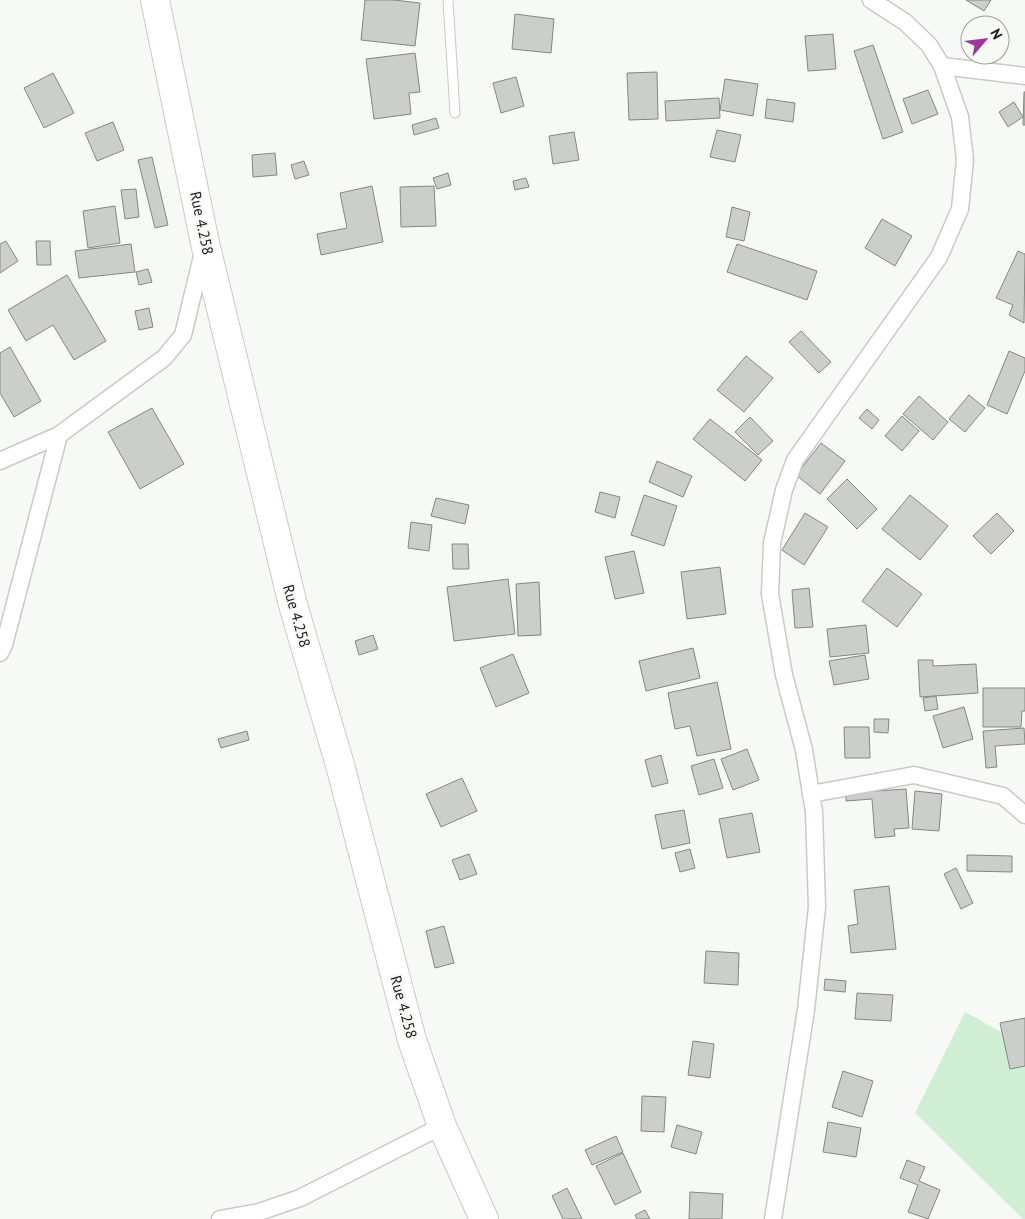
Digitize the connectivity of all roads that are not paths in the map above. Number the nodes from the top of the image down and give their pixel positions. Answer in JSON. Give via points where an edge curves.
{"nodes":[{"id":1,"x":155,"y":0,"type":"edge"},
{"id":2,"x":448,"y":0,"type":"edge"},
{"id":3,"x":871,"y":0,"type":"edge"},
{"id":4,"x":942,"y":66,"type":"junction"},
{"id":5,"x":1025,"y":76,"type":"edge"},
{"id":6,"x":455,"y":113,"type":"dead end"},
{"id":7,"x":206,"y":243,"type":"junction"},
{"id":8,"x":59,"y":435,"type":"junction"},
{"id":9,"x":0,"y":461,"type":"edge"},
{"id":10,"x":0,"y":653,"type":"edge"},
{"id":11,"x":811,"y":794,"type":"junction"},
{"id":12,"x":1025,"y":815,"type":"edge"},
{"id":13,"x":442,"y":1126,"type":"junction"},
{"id":14,"x":220,"y":1219,"type":"edge"},
{"id":15,"x":484,"y":1219,"type":"edge"},
{"id":16,"x":773,"y":1219,"type":"edge"}],
"edges":[{"from":1,"to":7,"type":"highway","name":"Rue 4.258"},
{"from":2,"to":6,"type":"lane"},
{"from":3,"to":4,"type":"street","via":[[905,22],[929,45]]},
{"from":4,"to":5,"type":"street"},
{"from":4,"to":11,"type":"street","via":[[960,117],[964,160],[960,209],[939,257],[795,460],[784,490],[772,543],[770,594],[784,675],[804,750]]},
{"from":7,"to":8,"type":"street","via":[[183,335],[164,358]]},
{"from":7,"to":13,"type":"highway","name":"Rue 4.258","via":[[293,605],[340,764],[412,1040]]},
{"from":8,"to":9,"type":"street"},
{"from":8,"to":10,"type":"street"},
{"from":11,"to":12,"type":"street","via":[[914,775],[1003,796]]},
{"from":11,"to":16,"type":"street","via":[[817,907],[806,1010]]},
{"from":13,"to":14,"type":"street","via":[[300,1198],[259,1212]]},
{"from":13,"to":15,"type":"highway","name":"Rue 4.258"}]}
